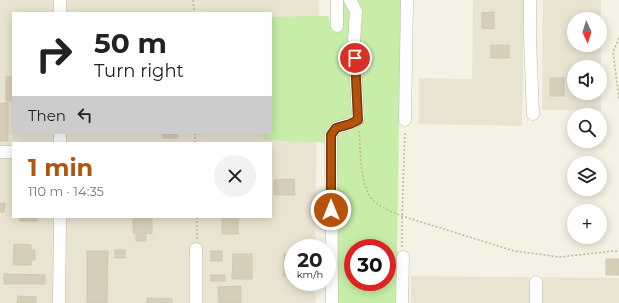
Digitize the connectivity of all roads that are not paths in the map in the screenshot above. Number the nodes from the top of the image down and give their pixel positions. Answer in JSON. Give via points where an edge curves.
{"nodes":[{"id":1,"x":60,"y":0,"type":"edge"},
{"id":2,"x":337,"y":0,"type":"edge"},
{"id":3,"x":350,"y":0,"type":"edge"},
{"id":4,"x":407,"y":0,"type":"edge"},
{"id":5,"x":530,"y":0,"type":"edge"},
{"id":6,"x":60,"y":12,"type":"edge"},
{"id":7,"x":337,"y":26,"type":"dead end"},
{"id":8,"x":532,"y":114,"type":"dead end"},
{"id":9,"x":406,"y":120,"type":"road end"},
{"id":10,"x":0,"y":152,"type":"edge"},
{"id":11,"x":12,"y":152,"type":"edge"},
{"id":12,"x":60,"y":218,"type":"edge"},
{"id":13,"x":196,"y":249,"type":"road end"},
{"id":14,"x":403,"y":257,"type":"road end"},
{"id":15,"x":536,"y":282,"type":"dead end"},
{"id":16,"x":59,"y":303,"type":"edge"},
{"id":17,"x":196,"y":303,"type":"edge"},
{"id":18,"x":332,"y":303,"type":"edge"},
{"id":19,"x":402,"y":303,"type":"edge"},
{"id":20,"x":536,"y":303,"type":"edge"}],
"edges":[{"from":1,"to":6,"type":"street"},
{"from":2,"to":7,"type":"street"},
{"from":3,"to":18,"type":"street","via":[[356,11],[354,42],[358,120],[336,128],[331,135]]},
{"from":4,"to":9,"type":"street"},
{"from":5,"to":8,"type":"street"},
{"from":10,"to":11,"type":"street"},
{"from":12,"to":16,"type":"street"},
{"from":13,"to":17,"type":"street"},
{"from":14,"to":19,"type":"street"},
{"from":15,"to":20,"type":"street"}]}
